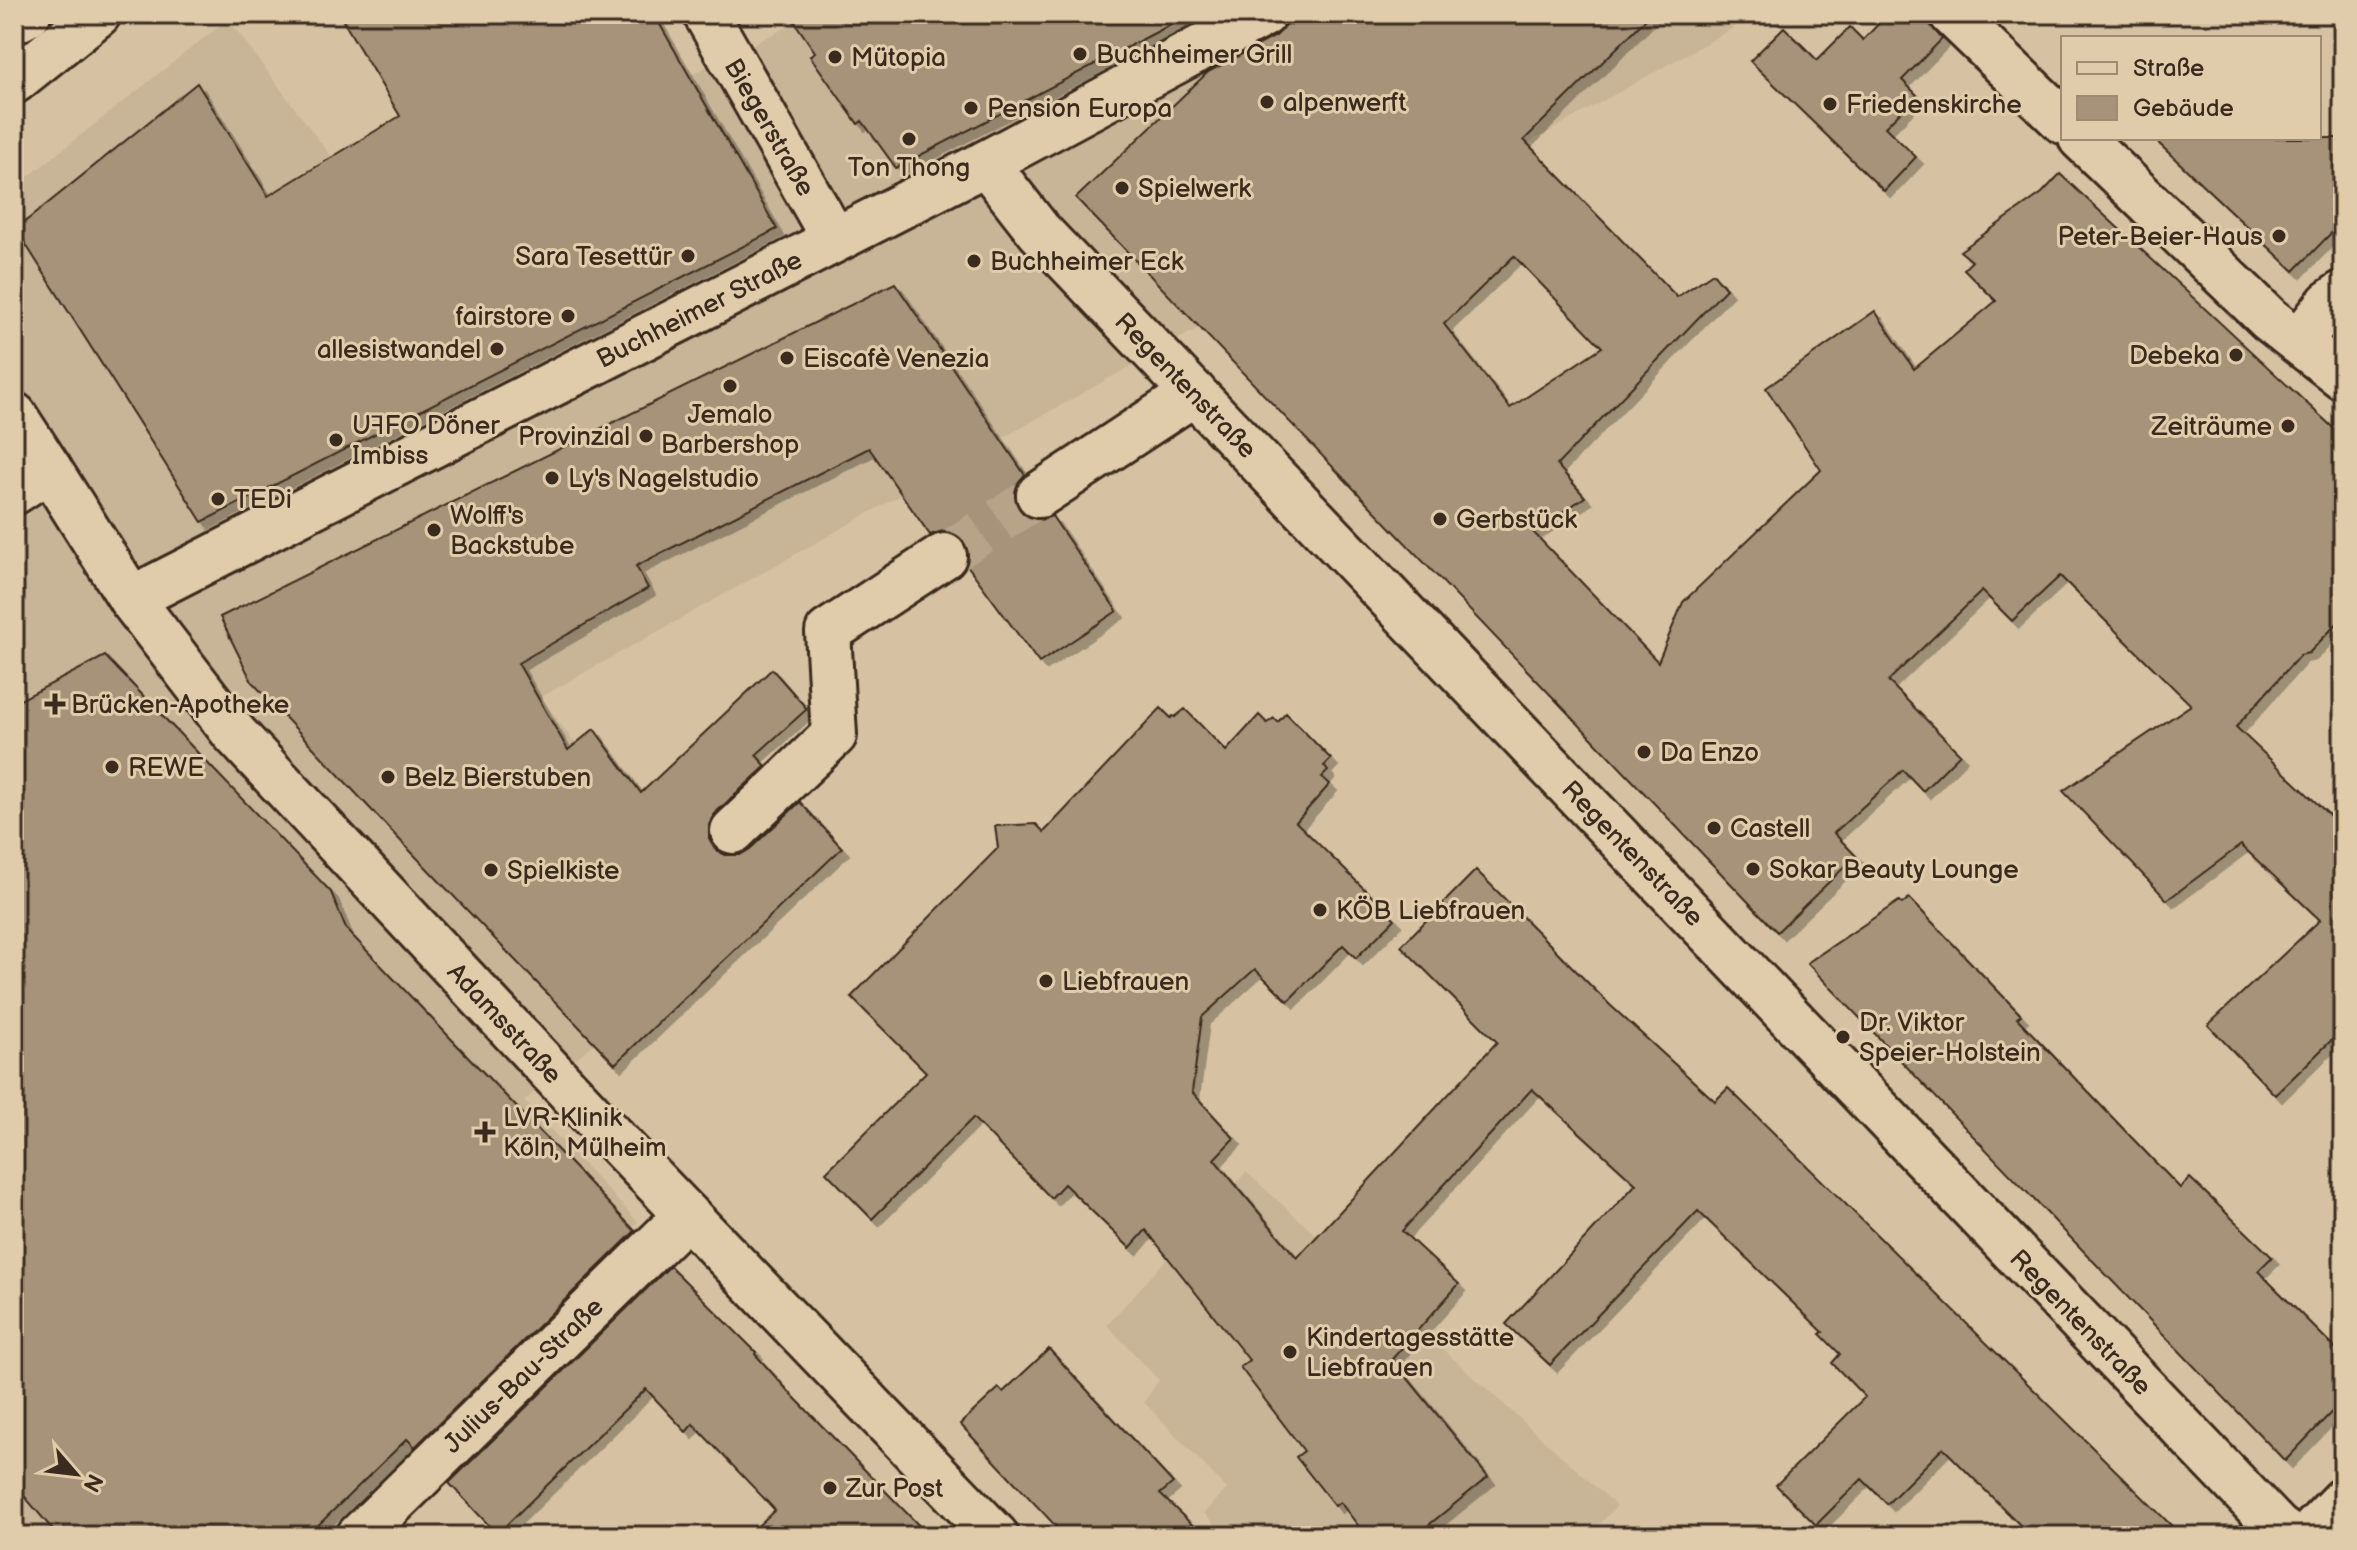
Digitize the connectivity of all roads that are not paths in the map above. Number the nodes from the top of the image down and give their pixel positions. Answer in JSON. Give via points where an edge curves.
{"nodes":[{"id":1,"x":28,"y":14,"type":"edge"},
{"id":2,"x":98,"y":14,"type":"edge"},
{"id":3,"x":706,"y":14,"type":"edge"},
{"id":4,"x":1264,"y":14,"type":"edge"},
{"id":5,"x":1952,"y":14,"type":"edge"},
{"id":6,"x":14,"y":21,"type":"edge"},
{"id":7,"x":14,"y":81,"type":"edge"},
{"id":8,"x":2061,"y":119,"type":"edge"},
{"id":9,"x":2083,"y":140,"type":"edge"},
{"id":10,"x":986,"y":163,"type":"junction"},
{"id":11,"x":834,"y":239,"type":"junction"},
{"id":12,"x":2343,"y":293,"type":"edge"},
{"id":13,"x":2299,"y":342,"type":"junction"},
{"id":14,"x":2343,"y":377,"type":"edge"},
{"id":15,"x":1194,"y":393,"type":"junction"},
{"id":16,"x":14,"y":415,"type":"edge"},
{"id":17,"x":31,"y":480,"type":"edge"},
{"id":18,"x":1039,"y":495,"type":"tunnel mouth"},
{"id":19,"x":944,"y":556,"type":"tunnel mouth"},
{"id":20,"x":131,"y":599,"type":"junction"},
{"id":21,"x":733,"y":831,"type":"dead end"},
{"id":22,"x":687,"y":1215,"type":"junction"},
{"id":23,"x":2343,"y":1500,"type":"edge"},
{"id":24,"x":359,"y":1536,"type":"edge"},
{"id":25,"x":996,"y":1536,"type":"edge"},
{"id":26,"x":2289,"y":1536,"type":"edge"},
{"id":27,"x":2308,"y":1536,"type":"edge"}],
"edges":[{"from":1,"to":6,"type":"street"},
{"from":2,"to":7,"type":"street"},
{"from":3,"to":11,"type":"street","name":"Biegerstraße"},
{"from":4,"to":10,"type":"street","name":"Buchheimer Straße"},
{"from":5,"to":8,"type":"street"},
{"from":9,"to":13,"type":"street"},
{"from":10,"to":11,"type":"street","name":"Buchheimer Straße"},
{"from":10,"to":15,"type":"street","name":"Regentenstraße","via":[[1039,231]]},
{"from":11,"to":20,"type":"street","name":"Buchheimer Straße"},
{"from":12,"to":13,"type":"street"},
{"from":13,"to":14,"type":"street"},
{"from":15,"to":18,"type":"street"},
{"from":15,"to":26,"type":"street","name":"Regentenstraße"},
{"from":16,"to":17,"type":"street","name":"Adamsstraße"},
{"from":17,"to":20,"type":"street","name":"Adamsstraße"},
{"from":19,"to":21,"type":"street","via":[[828,632],[834,735]]},
{"from":20,"to":22,"type":"street","name":"Adamsstraße","via":[[234,733]]},
{"from":22,"to":24,"type":"street","name":"Julius-Bau-Straße"},
{"from":22,"to":25,"type":"street","name":"Adamsstraße"},
{"from":23,"to":27,"type":"street"}]}
